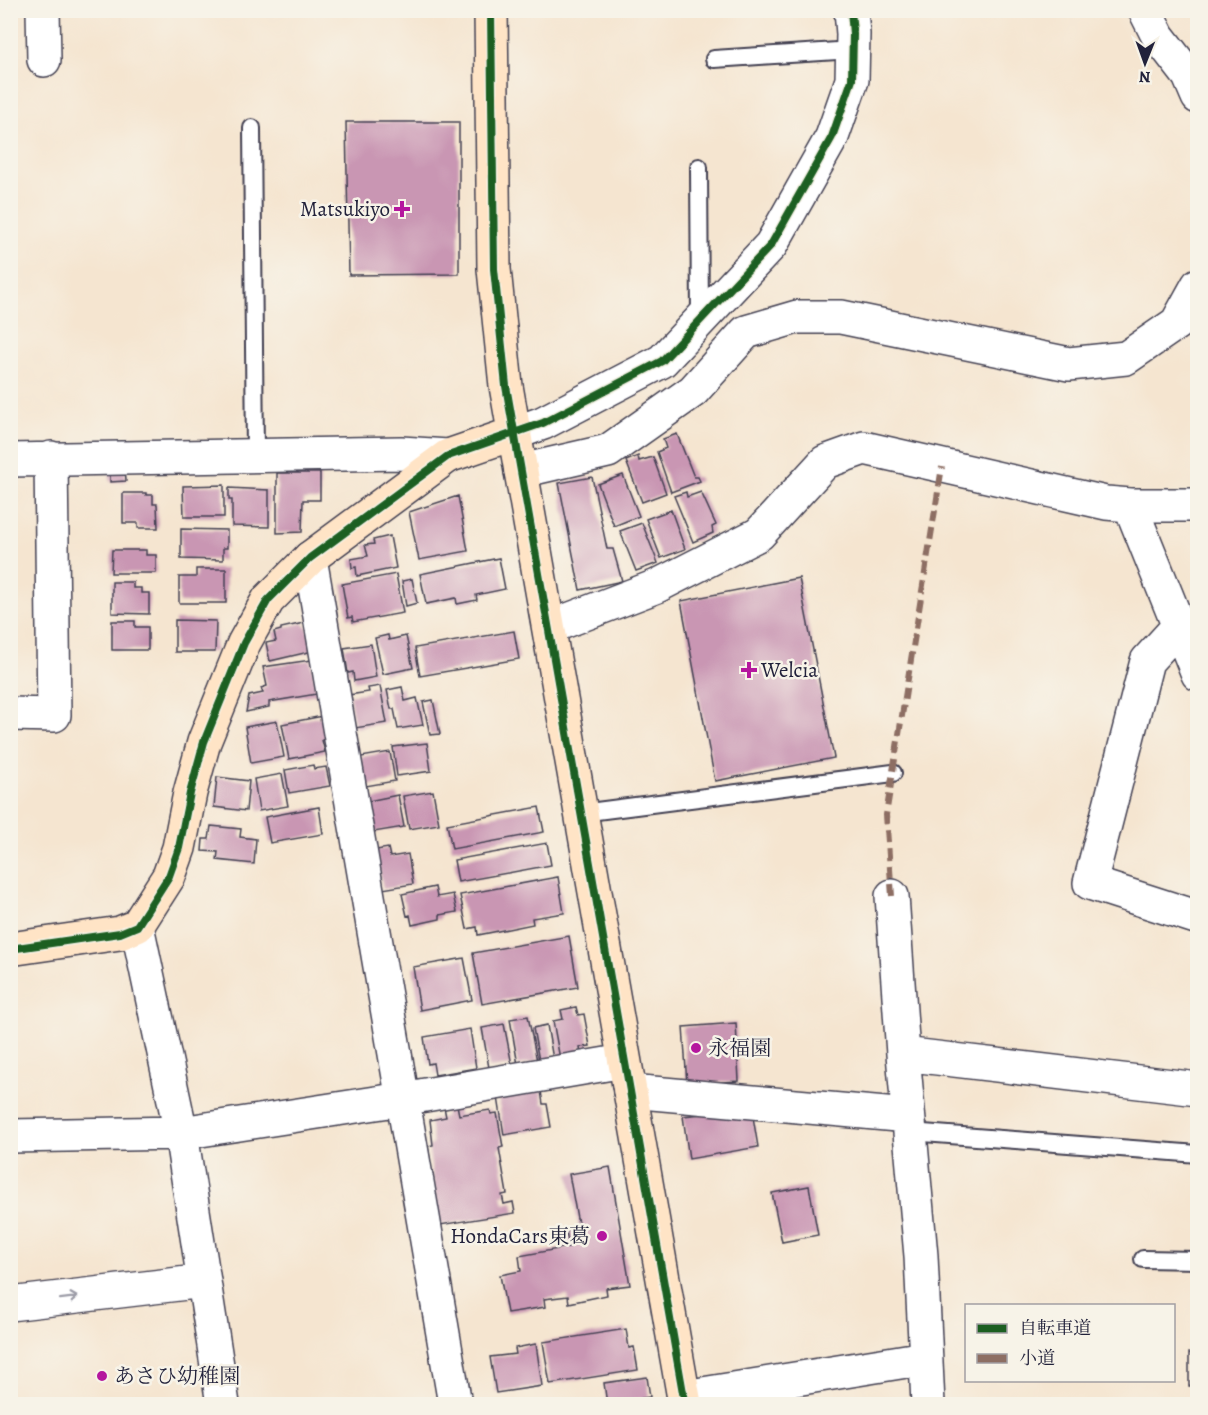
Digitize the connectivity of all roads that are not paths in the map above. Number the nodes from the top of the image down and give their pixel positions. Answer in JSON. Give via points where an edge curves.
{"nodes":[{"id":1,"x":43,"y":10,"type":"edge"},
{"id":2,"x":491,"y":10,"type":"edge"},
{"id":3,"x":850,"y":10,"type":"edge"},
{"id":4,"x":1145,"y":10,"type":"edge"},
{"id":5,"x":853,"y":50,"type":"junction"},
{"id":6,"x":714,"y":59,"type":"dead end"},
{"id":7,"x":44,"y":60,"type":"dead end"},
{"id":8,"x":1197,"y":97,"type":"edge"},
{"id":9,"x":252,"y":128,"type":"dead end"},
{"id":10,"x":699,"y":167,"type":"dead end"},
{"id":11,"x":1197,"y":285,"type":"edge"},
{"id":12,"x":700,"y":321,"type":"junction"},
{"id":13,"x":515,"y":433,"type":"junction"},
{"id":14,"x":255,"y":455,"type":"junction"},
{"id":15,"x":448,"y":456,"type":"junction"},
{"id":16,"x":51,"y":458,"type":"junction"},
{"id":17,"x":10,"y":460,"type":"edge"},
{"id":18,"x":521,"y":471,"type":"junction"},
{"id":19,"x":1130,"y":505,"type":"junction"},
{"id":20,"x":1197,"y":505,"type":"edge"},
{"id":21,"x":310,"y":558,"type":"junction"},
{"id":22,"x":1179,"y":626,"type":"junction"},
{"id":23,"x":550,"y":627,"type":"junction"},
{"id":24,"x":1197,"y":674,"type":"edge"},
{"id":25,"x":10,"y":714,"type":"edge"},
{"id":26,"x":893,"y":772,"type":"dead end"},
{"id":27,"x":581,"y":813,"type":"junction"},
{"id":28,"x":892,"y":896,"type":"dead end"},
{"id":29,"x":1197,"y":913,"type":"edge"},
{"id":30,"x":137,"y":926,"type":"junction"},
{"id":31,"x":10,"y":949,"type":"edge"},
{"id":32,"x":903,"y":1054,"type":"junction"},
{"id":33,"x":627,"y":1076,"type":"junction"},
{"id":34,"x":1197,"y":1089,"type":"edge"},
{"id":35,"x":402,"y":1098,"type":"junction"},
{"id":36,"x":909,"y":1124,"type":"junction"},
{"id":37,"x":181,"y":1133,"type":"junction"},
{"id":38,"x":10,"y":1136,"type":"edge"},
{"id":39,"x":1197,"y":1154,"type":"edge"},
{"id":40,"x":1143,"y":1259,"type":"dead end"},
{"id":41,"x":1197,"y":1260,"type":"edge"},
{"id":42,"x":204,"y":1281,"type":"junction"},
{"id":43,"x":10,"y":1305,"type":"edge"},
{"id":44,"x":925,"y":1358,"type":"junction"},
{"id":45,"x":684,"y":1401,"type":"edge"},
{"id":46,"x":223,"y":1404,"type":"edge"},
{"id":47,"x":455,"y":1404,"type":"edge"},
{"id":48,"x":928,"y":1404,"type":"edge"}],
"edges":[{"from":1,"to":7,"type":"street"},
{"from":2,"to":13,"type":"street","via":[[494,269]]},
{"from":3,"to":5,"type":"street"},
{"from":4,"to":8,"type":"street","via":[[1158,36],[1189,76]]},
{"from":5,"to":6,"type":"lane"},
{"from":5,"to":12,"type":"street","via":[[852,80],[832,137],[771,245]]},
{"from":9,"to":14,"type":"lane"},
{"from":10,"to":12,"type":"lane"},
{"from":11,"to":18,"type":"street","via":[[1177,323],[1126,358],[1069,364],[842,317],[797,317],[746,332],[693,391],[608,452]]},
{"from":12,"to":13,"type":"street","via":[[662,361],[543,423]]},
{"from":13,"to":15,"type":"street"},
{"from":13,"to":18,"type":"street"},
{"from":14,"to":15,"type":"street"},
{"from":14,"to":16,"type":"street"},
{"from":15,"to":21,"type":"street"},
{"from":16,"to":17,"type":"street"},
{"from":16,"to":25,"type":"street","via":[[54,715]]},
{"from":18,"to":23,"type":"street"},
{"from":19,"to":20,"type":"street"},
{"from":19,"to":22,"type":"street"},
{"from":19,"to":23,"type":"street","via":[[1106,503],[864,448],[825,462],[759,534],[657,586]]},
{"from":21,"to":30,"type":"street","via":[[268,600],[244,643],[204,742],[169,876]]},
{"from":21,"to":35,"type":"street"},
{"from":22,"to":24,"type":"street"},
{"from":22,"to":29,"type":"street","via":[[1147,661],[1090,883],[1196,916]]},
{"from":23,"to":27,"type":"street"},
{"from":26,"to":27,"type":"lane"},
{"from":27,"to":33,"type":"street"},
{"from":28,"to":32,"type":"street"},
{"from":30,"to":31,"type":"street","via":[[120,933]]},
{"from":30,"to":37,"type":"street"},
{"from":32,"to":34,"type":"street"},
{"from":32,"to":36,"type":"street"},
{"from":33,"to":35,"type":"street"},
{"from":33,"to":36,"type":"street"},
{"from":33,"to":45,"type":"street"},
{"from":35,"to":37,"type":"street"},
{"from":35,"to":47,"type":"street"},
{"from":36,"to":39,"type":"lane"},
{"from":36,"to":44,"type":"street"},
{"from":37,"to":38,"type":"street"},
{"from":37,"to":42,"type":"street"},
{"from":40,"to":41,"type":"lane"},
{"from":43,"to":42,"type":"street","one_way":true},
{"from":42,"to":46,"type":"street"},
{"from":44,"to":45,"type":"street"},
{"from":44,"to":48,"type":"street"}]}
